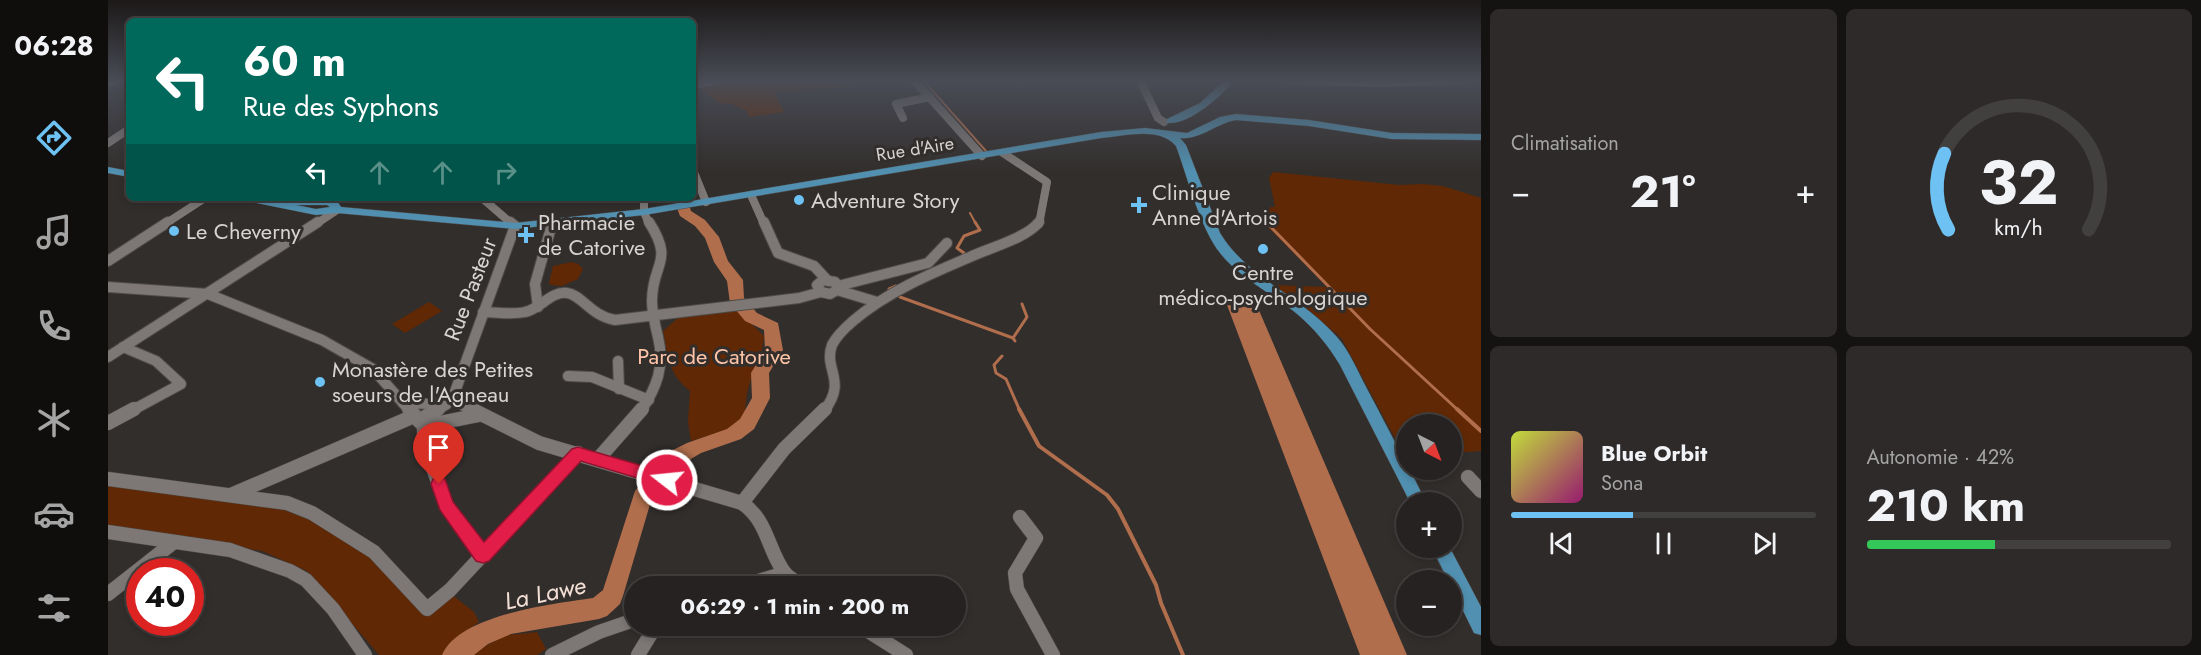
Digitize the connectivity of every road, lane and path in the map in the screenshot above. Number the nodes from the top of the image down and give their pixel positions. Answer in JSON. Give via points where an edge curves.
{"nodes":[{"id":1,"x":899,"y":111,"type":"edge"},
{"id":2,"x":941,"y":111,"type":"edge"},
{"id":3,"x":1154,"y":111,"type":"edge"},
{"id":4,"x":1202,"y":111,"type":"edge"},
{"id":5,"x":903,"y":118,"type":"dead end"},
{"id":6,"x":1212,"y":125,"type":"junction"},
{"id":7,"x":1187,"y":127,"type":"junction"},
{"id":8,"x":1166,"y":128,"type":"junction"},
{"id":9,"x":126,"y":131,"type":"edge"},
{"id":10,"x":1481,"y":137,"type":"edge"},
{"id":11,"x":108,"y":142,"type":"edge"},
{"id":12,"x":1005,"y":155,"type":"junction"},
{"id":13,"x":982,"y":156,"type":"junction"},
{"id":14,"x":108,"y":170,"type":"edge"},
{"id":15,"x":126,"y":173,"type":"edge"},
{"id":16,"x":696,"y":177,"type":"edge"},
{"id":17,"x":751,"y":195,"type":"junction"},
{"id":18,"x":200,"y":201,"type":"edge"},
{"id":19,"x":262,"y":201,"type":"edge"},
{"id":20,"x":295,"y":201,"type":"edge"},
{"id":21,"x":324,"y":201,"type":"edge"},
{"id":22,"x":486,"y":201,"type":"edge"},
{"id":23,"x":643,"y":201,"type":"edge"},
{"id":24,"x":706,"y":202,"type":"junction"},
{"id":25,"x":304,"y":210,"type":"junction"},
{"id":26,"x":337,"y":210,"type":"junction"},
{"id":27,"x":644,"y":212,"type":"junction"},
{"id":28,"x":552,"y":224,"type":"junction"},
{"id":29,"x":515,"y":226,"type":"junction"},
{"id":30,"x":947,"y":243,"type":"dead end"},
{"id":31,"x":108,"y":261,"type":"edge"},
{"id":32,"x":827,"y":280,"type":"junction"},
{"id":33,"x":108,"y":287,"type":"edge"},
{"id":34,"x":838,"y":288,"type":"junction"},
{"id":35,"x":820,"y":292,"type":"junction"},
{"id":36,"x":208,"y":294,"type":"junction"},
{"id":37,"x":877,"y":302,"type":"junction"},
{"id":38,"x":538,"y":307,"type":"junction"},
{"id":39,"x":483,"y":312,"type":"junction"},
{"id":40,"x":653,"y":316,"type":"junction"},
{"id":41,"x":123,"y":347,"type":"junction"},
{"id":42,"x":108,"y":357,"type":"edge"},
{"id":43,"x":618,"y":361,"type":"dead end"},
{"id":44,"x":568,"y":376,"type":"dead end"},
{"id":45,"x":619,"y":388,"type":"junction"},
{"id":46,"x":452,"y":400,"type":"junction"},
{"id":47,"x":649,"y":400,"type":"junction"},
{"id":48,"x":403,"y":403,"type":"junction"},
{"id":49,"x":479,"y":415,"type":"junction"},
{"id":50,"x":419,"y":421,"type":"junction"},
{"id":51,"x":108,"y":423,"type":"edge"},
{"id":52,"x":578,"y":453,"type":"junction"},
{"id":53,"x":598,"y":459,"type":"junction"},
{"id":54,"x":1468,"y":477,"type":"dead end"},
{"id":55,"x":108,"y":479,"type":"edge"},
{"id":56,"x":1481,"y":491,"type":"edge"},
{"id":57,"x":1413,"y":492,"type":"edge"},
{"id":58,"x":231,"y":495,"type":"junction"},
{"id":59,"x":742,"y":503,"type":"junction"},
{"id":60,"x":1020,"y":517,"type":"dead end"},
{"id":61,"x":108,"y":532,"type":"edge"},
{"id":62,"x":174,"y":542,"type":"junction"},
{"id":63,"x":483,"y":555,"type":"junction"},
{"id":64,"x":1446,"y":558,"type":"edge"},
{"id":65,"x":785,"y":573,"type":"junction"},
{"id":66,"x":775,"y":576,"type":"edge"},
{"id":67,"x":789,"y":576,"type":"edge"},
{"id":68,"x":108,"y":594,"type":"edge"},
{"id":69,"x":1479,"y":621,"type":"edge"},
{"id":70,"x":624,"y":623,"type":"edge"},
{"id":71,"x":650,"y":636,"type":"edge"},
{"id":72,"x":876,"y":636,"type":"edge"},
{"id":73,"x":365,"y":655,"type":"edge"},
{"id":74,"x":552,"y":655,"type":"edge"},
{"id":75,"x":638,"y":655,"type":"edge"},
{"id":76,"x":906,"y":655,"type":"edge"},
{"id":77,"x":1053,"y":655,"type":"edge"}],
"edges":[{"from":1,"to":5,"type":"street"},
{"from":2,"to":13,"type":"street"},
{"from":3,"to":8,"type":"street"},
{"from":4,"to":7,"type":"main road"},
{"from":6,"to":7,"type":"main road"},
{"from":6,"to":7,"type":"main road","via":[[1200,120]]},
{"from":6,"to":10,"type":"main road","via":[[1229,118],[1253,117],[1392,136]]},
{"from":7,"to":8,"type":"main road"},
{"from":7,"to":8,"type":"main road","name":"Rue d'Aire"},
{"from":7,"to":57,"type":"main road","via":[[1214,232],[1223,248],[1246,272],[1312,319],[1335,345]]},
{"from":8,"to":12,"type":"main road","name":"Rue d'Aire","via":[[1101,135]]},
{"from":9,"to":11,"type":"street"},
{"from":12,"to":13,"type":"main road","name":"Rue d'Aire"},
{"from":12,"to":37,"type":"street","via":[[1047,182],[1039,224]]},
{"from":13,"to":17,"type":"main road","name":"Rue d'Aire"},
{"from":14,"to":15,"type":"main road"},
{"from":16,"to":24,"type":"street"},
{"from":17,"to":24,"type":"main road","name":"Rue d'Aire"},
{"from":17,"to":32,"type":"street","via":[[778,253],[814,266]]},
{"from":18,"to":31,"type":"street"},
{"from":19,"to":25,"type":"main road","name":"Rue d'Aire"},
{"from":20,"to":25,"type":"street"},
{"from":21,"to":26,"type":"main road","via":[[333,203]]},
{"from":22,"to":29,"type":"street"},
{"from":23,"to":27,"type":"street"},
{"from":24,"to":27,"type":"main road","name":"Rue d'Aire"},
{"from":25,"to":26,"type":"main road","name":"Rue d'Aire"},
{"from":26,"to":29,"type":"main road","name":"Rue d'Aire"},
{"from":26,"to":36,"type":"street"},
{"from":27,"to":28,"type":"main road","name":"Rue d'Aire"},
{"from":27,"to":40,"type":"street","via":[[662,246],[652,288]]},
{"from":28,"to":29,"type":"main road","name":"Rue d'Aire"},
{"from":28,"to":38,"type":"street","via":[[535,284]]},
{"from":29,"to":39,"type":"street","name":"Rue Pasteur"},
{"from":30,"to":34,"type":"street","via":[[928,263]]},
{"from":32,"to":34,"type":"street","via":[[833,280]]},
{"from":32,"to":35,"type":"street","via":[[817,285]]},
{"from":33,"to":36,"type":"street"},
{"from":34,"to":35,"type":"street","via":[[830,294]]},
{"from":34,"to":37,"type":"street"},
{"from":35,"to":40,"type":"street"},
{"from":36,"to":41,"type":"street"},
{"from":36,"to":48,"type":"street","via":[[352,355],[373,369]]},
{"from":37,"to":59,"type":"street","via":[[834,342],[830,356],[837,386],[834,397],[785,448]]},
{"from":38,"to":39,"type":"street","via":[[528,312]]},
{"from":38,"to":40,"type":"street","via":[[568,293],[604,319]]},
{"from":39,"to":46,"type":"street","name":"Rue Pasteur"},
{"from":40,"to":47,"type":"street","via":[[662,354],[657,387]]},
{"from":41,"to":42,"type":"street"},
{"from":41,"to":51,"type":"street","via":[[156,361],[181,384]]},
{"from":43,"to":45,"type":"street"},
{"from":44,"to":45,"type":"street","via":[[591,377]]},
{"from":45,"to":47,"type":"street"},
{"from":46,"to":48,"type":"street"},
{"from":46,"to":49,"type":"street"},
{"from":46,"to":50,"type":"street"},
{"from":47,"to":53,"type":"street"},
{"from":48,"to":50,"type":"street"},
{"from":49,"to":50,"type":"street"},
{"from":49,"to":52,"type":"street","via":[[539,443]]},
{"from":50,"to":58,"type":"street"},
{"from":50,"to":63,"type":"street","via":[[446,505]]},
{"from":52,"to":53,"type":"street"},
{"from":52,"to":63,"type":"street"},
{"from":53,"to":59,"type":"street"},
{"from":54,"to":56,"type":"street"},
{"from":55,"to":58,"type":"street"},
{"from":58,"to":63,"type":"street","via":[[286,503],[312,513],[374,552],[427,609]]},
{"from":59,"to":65,"type":"street","via":[[761,519]]},
{"from":60,"to":77,"type":"street","via":[[1036,538],[1015,573],[1017,589]]},
{"from":61,"to":62,"type":"street"},
{"from":62,"to":68,"type":"street"},
{"from":62,"to":73,"type":"street","via":[[254,556],[306,580],[333,609]]},
{"from":64,"to":69,"type":"main road"},
{"from":65,"to":66,"type":"street"},
{"from":65,"to":67,"type":"street"},
{"from":70,"to":74,"type":"street"},
{"from":71,"to":75,"type":"street"},
{"from":72,"to":76,"type":"street"}]}
